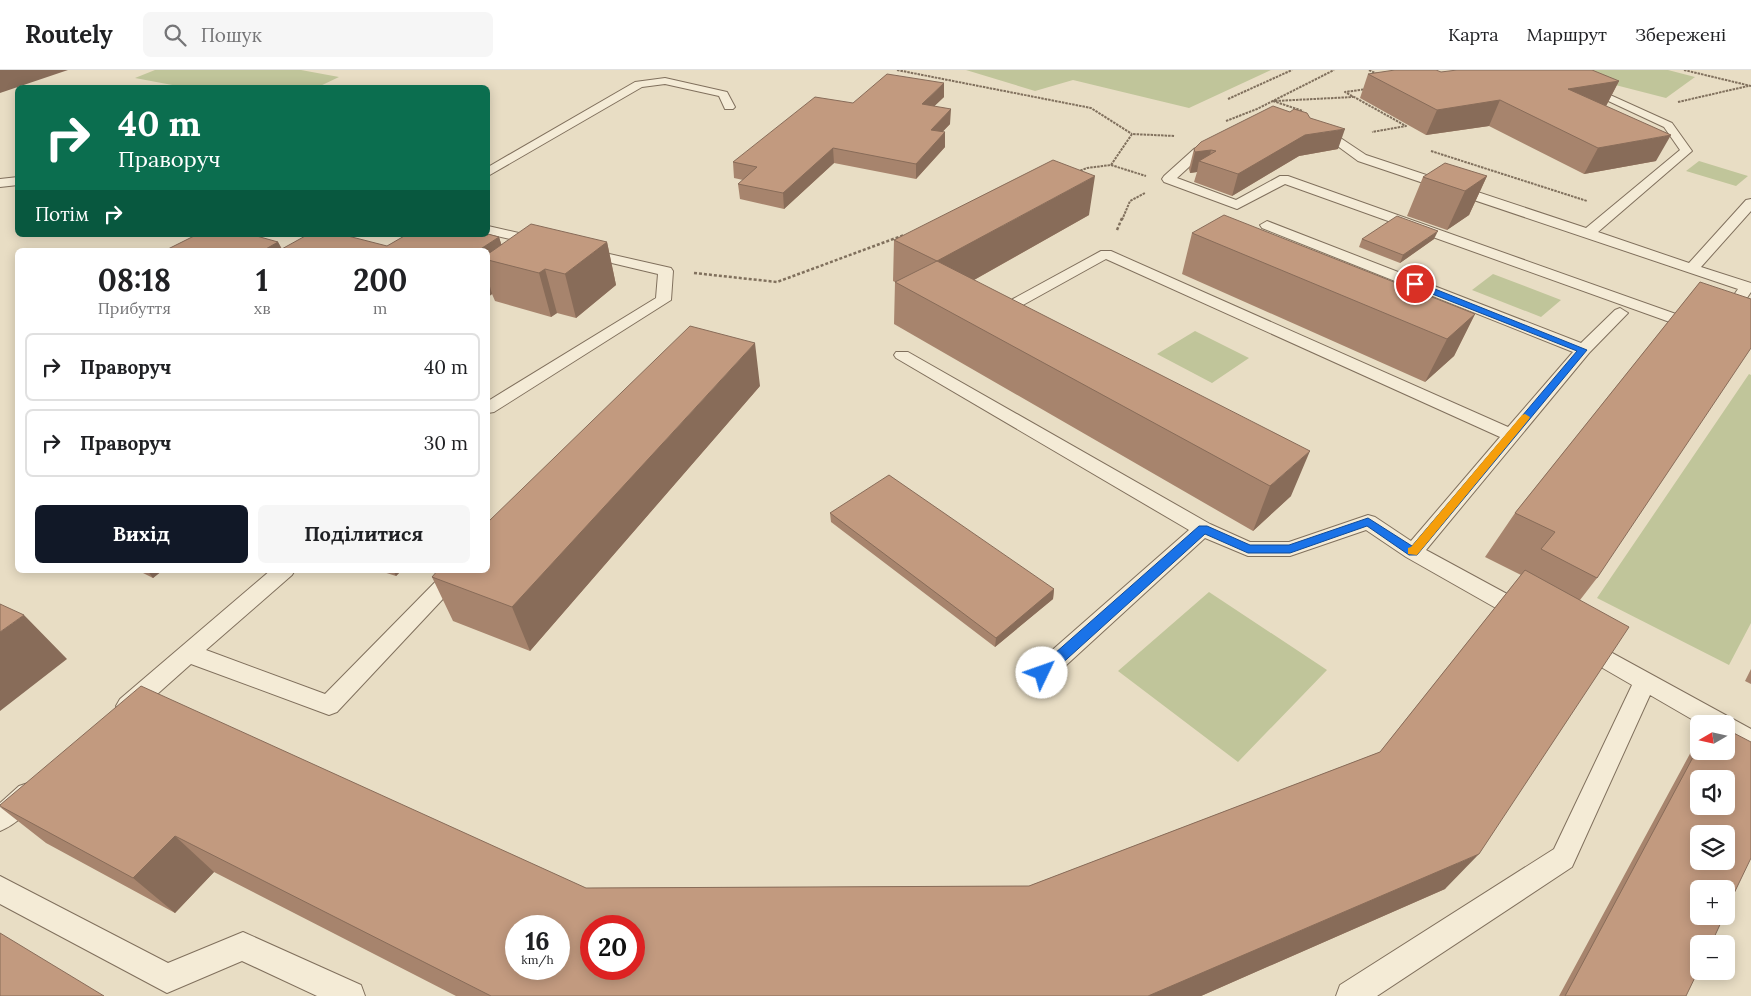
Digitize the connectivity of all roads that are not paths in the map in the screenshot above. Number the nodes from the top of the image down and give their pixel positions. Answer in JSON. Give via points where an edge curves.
{"nodes":[{"id":1,"x":1546,"y":70,"type":"edge"},
{"id":2,"x":729,"y":107,"type":"dead end"},
{"id":3,"x":1224,"y":129,"type":"edge"},
{"id":4,"x":1306,"y":129,"type":"edge"},
{"id":5,"x":490,"y":171,"type":"edge"},
{"id":6,"x":15,"y":181,"type":"edge"},
{"id":7,"x":0,"y":183,"type":"edge"},
{"id":8,"x":1751,"y":203,"type":"edge"},
{"id":9,"x":1267,"y":225,"type":"dead end"},
{"id":10,"x":490,"y":230,"type":"edge"},
{"id":11,"x":1588,"y":234,"type":"junction"},
{"id":12,"x":553,"y":245,"type":"edge"},
{"id":13,"x":572,"y":249,"type":"edge"},
{"id":14,"x":1692,"y":268,"type":"junction"},
{"id":15,"x":1749,"y":287,"type":"edge"},
{"id":16,"x":1018,"y":302,"type":"edge"},
{"id":17,"x":1620,"y":312,"type":"dead end"},
{"id":18,"x":1722,"y":326,"type":"edge"},
{"id":19,"x":1707,"y":330,"type":"edge"},
{"id":20,"x":1583,"y":350,"type":"junction"},
{"id":21,"x":902,"y":355,"type":"dead end"},
{"id":22,"x":490,"y":407,"type":"edge"},
{"id":23,"x":1510,"y":435,"type":"junction"},
{"id":24,"x":1203,"y":529,"type":"junction"},
{"id":25,"x":1413,"y":552,"type":"junction"},
{"id":26,"x":281,"y":573,"type":"edge"},
{"id":27,"x":457,"y":573,"type":"edge"},
{"id":28,"x":1542,"y":624,"type":"edge"},
{"id":29,"x":1568,"y":638,"type":"edge"},
{"id":30,"x":188,"y":653,"type":"junction"},
{"id":31,"x":1042,"y":673,"type":"dead end"},
{"id":32,"x":1645,"y":681,"type":"junction"},
{"id":33,"x":1705,"y":715,"type":"edge"},
{"id":34,"x":108,"y":724,"type":"edge"},
{"id":35,"x":1735,"y":732,"type":"edge"},
{"id":36,"x":1751,"y":741,"type":"edge"},
{"id":37,"x":43,"y":781,"type":"edge"},
{"id":38,"x":0,"y":819,"type":"edge"},
{"id":39,"x":0,"y":889,"type":"edge"},
{"id":40,"x":350,"y":996,"type":"edge"},
{"id":41,"x":1352,"y":996,"type":"edge"}],
"edges":[{"from":1,"to":11,"type":"lane","via":[[1668,124],[1686,150]]},
{"from":2,"to":5,"type":"lane","via":[[724,94],[665,81],[639,84]]},
{"from":3,"to":19,"type":"lane","via":[[1168,178],[1237,206],[1284,179]]},
{"from":4,"to":11,"type":"lane","via":[[1332,137],[1362,158]]},
{"from":6,"to":7,"type":"lane"},
{"from":8,"to":14,"type":"lane"},
{"from":9,"to":20,"type":"lane"},
{"from":10,"to":12,"type":"lane"},
{"from":11,"to":14,"type":"lane"},
{"from":13,"to":22,"type":"lane","via":[[666,270],[663,300]]},
{"from":14,"to":15,"type":"lane"},
{"from":15,"to":18,"type":"lane"},
{"from":16,"to":23,"type":"lane","via":[[1106,254]]},
{"from":17,"to":20,"type":"lane"},
{"from":20,"to":23,"type":"lane"},
{"from":21,"to":24,"type":"lane"},
{"from":23,"to":25,"type":"lane"},
{"from":24,"to":25,"type":"lane","via":[[1248,549],[1290,549],[1368,522]]},
{"from":24,"to":31,"type":"lane"},
{"from":25,"to":28,"type":"lane"},
{"from":26,"to":30,"type":"lane"},
{"from":27,"to":30,"type":"lane","via":[[329,705]]},
{"from":29,"to":32,"type":"lane"},
{"from":30,"to":34,"type":"lane"},
{"from":32,"to":33,"type":"lane"},
{"from":32,"to":41,"type":"lane","via":[[1563,858]]},
{"from":35,"to":36,"type":"lane"},
{"from":37,"to":38,"type":"lane"},
{"from":39,"to":40,"type":"lane","via":[[167,978],[243,946]]}]}
